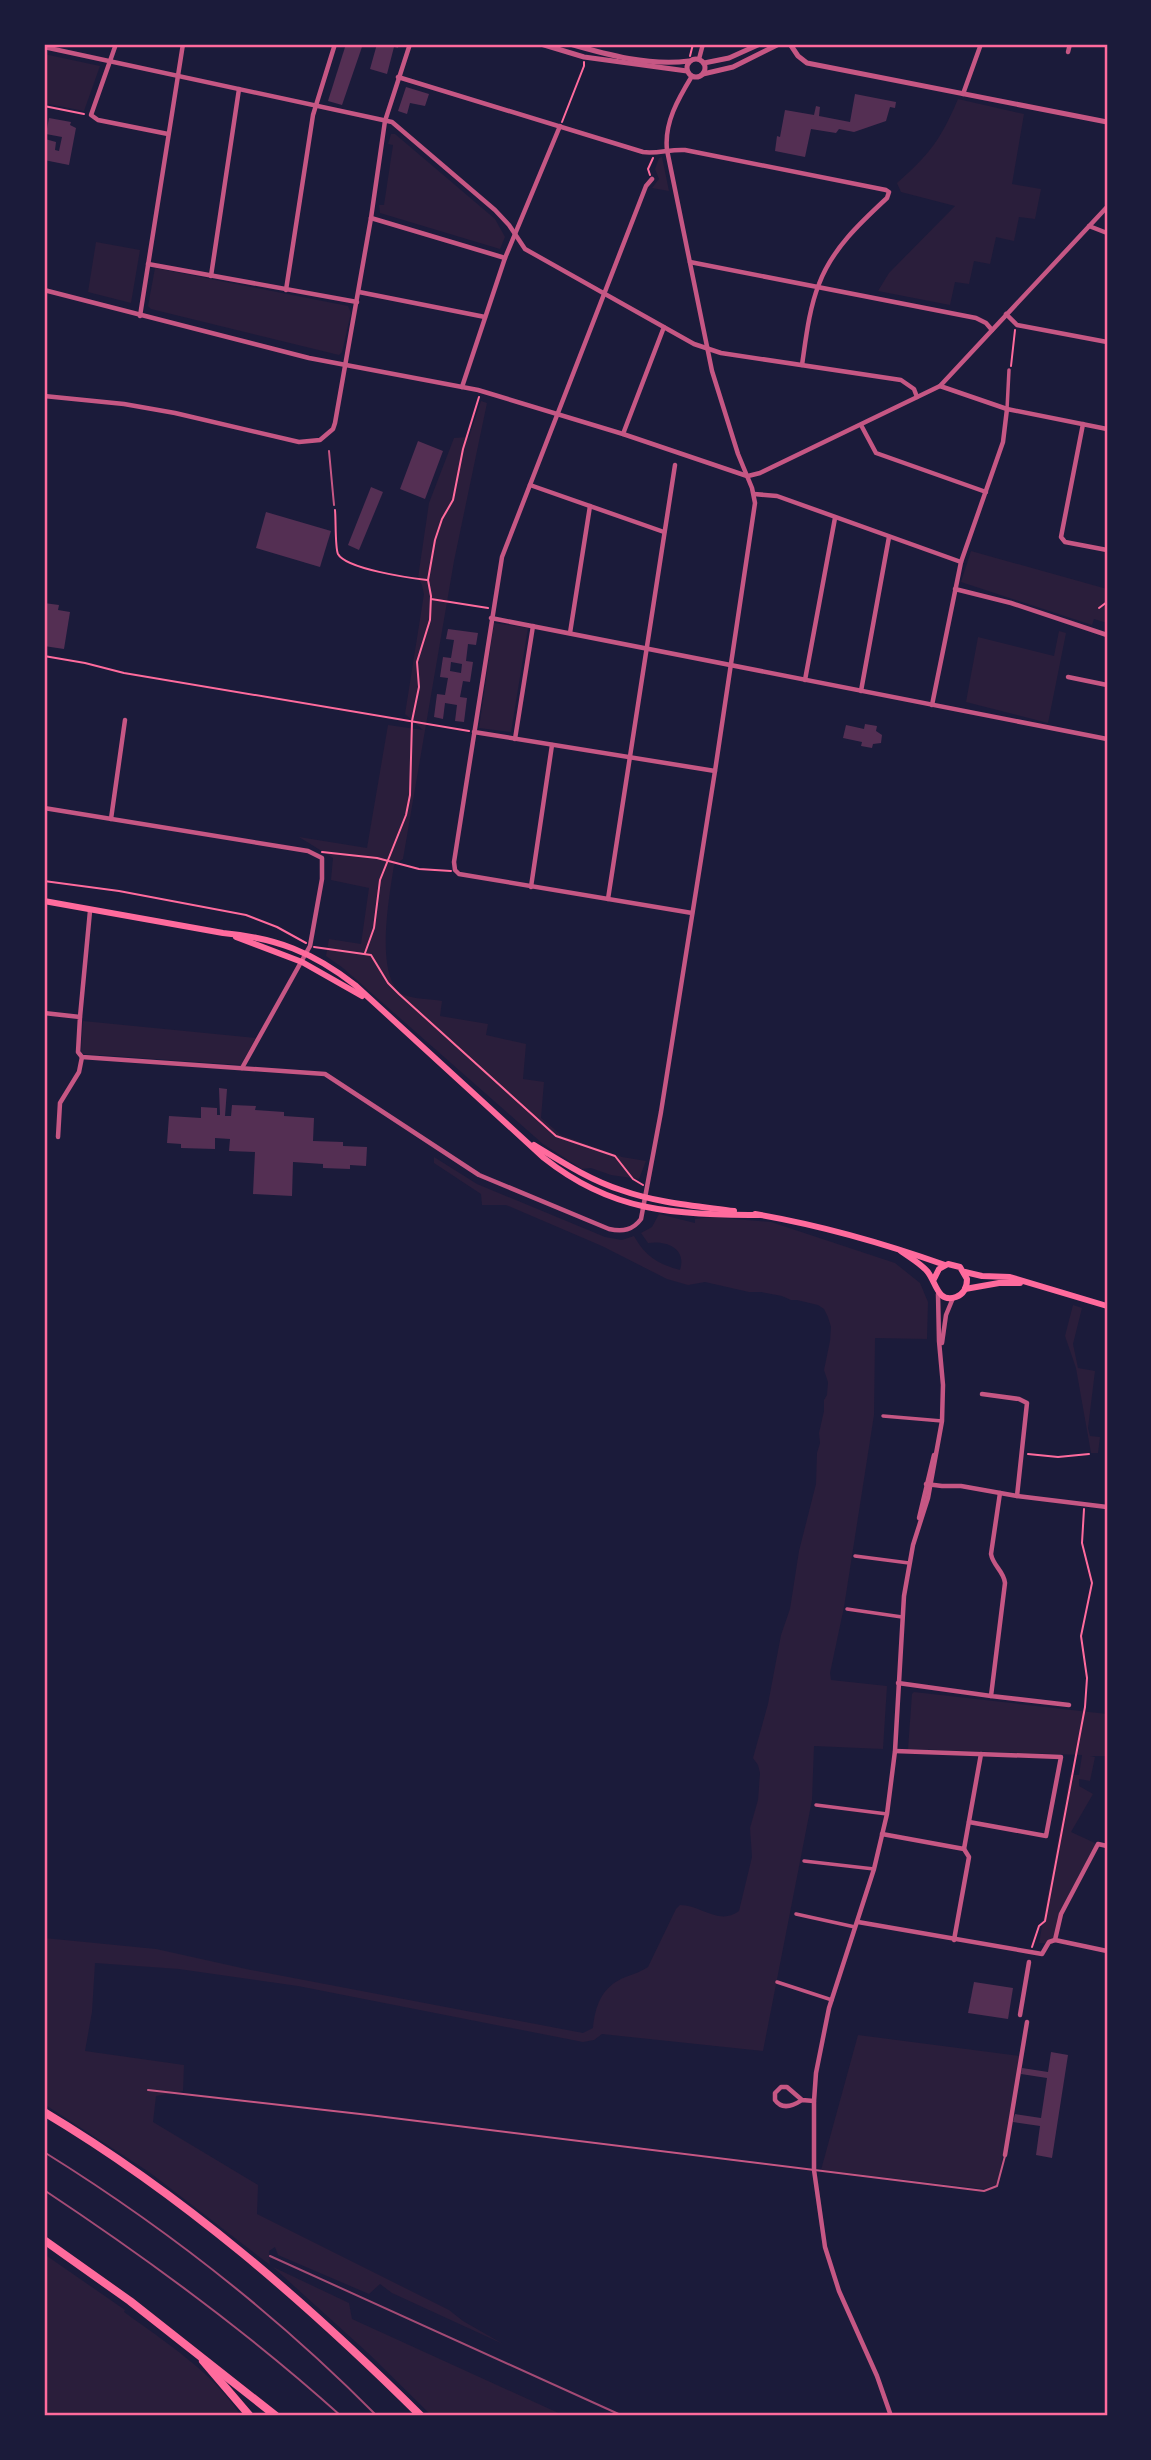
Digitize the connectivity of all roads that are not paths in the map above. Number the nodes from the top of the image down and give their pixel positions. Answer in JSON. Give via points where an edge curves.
{"nodes":[{"id":1,"x":116,"y":44,"type":"edge"},
{"id":2,"x":183,"y":44,"type":"edge"},
{"id":3,"x":335,"y":44,"type":"edge"},
{"id":4,"x":410,"y":44,"type":"edge"},
{"id":5,"x":541,"y":44,"type":"edge"},
{"id":6,"x":570,"y":44,"type":"edge"},
{"id":7,"x":703,"y":44,"type":"edge"},
{"id":8,"x":760,"y":44,"type":"edge"},
{"id":9,"x":779,"y":44,"type":"edge"},
{"id":10,"x":790,"y":44,"type":"edge"},
{"id":11,"x":981,"y":44,"type":"edge"},
{"id":12,"x":1070,"y":44,"type":"edge"},
{"id":13,"x":44,"y":47,"type":"edge"},
{"id":14,"x":595,"y":48,"type":"edge"},
{"id":15,"x":1068,"y":52,"type":"dead end"},
{"id":16,"x":109,"y":61,"type":"junction"},
{"id":17,"x":689,"y":61,"type":"junction"},
{"id":18,"x":701,"y":61,"type":"junction"},
{"id":19,"x":690,"y":74,"type":"junction"},
{"id":20,"x":703,"y":74,"type":"junction"},
{"id":21,"x":178,"y":76,"type":"junction"},
{"id":22,"x":398,"y":77,"type":"junction"},
{"id":23,"x":239,"y":89,"type":"junction"},
{"id":24,"x":963,"y":94,"type":"junction"},
{"id":25,"x":315,"y":106,"type":"junction"},
{"id":26,"x":385,"y":121,"type":"junction"},
{"id":27,"x":1107,"y":122,"type":"edge"},
{"id":28,"x":560,"y":126,"type":"junction"},
{"id":29,"x":169,"y":134,"type":"junction"},
{"id":30,"x":667,"y":150,"type":"junction"},
{"id":31,"x":652,"y":179,"type":"road end"},
{"id":32,"x":1107,"y":207,"type":"edge"},
{"id":33,"x":372,"y":218,"type":"junction"},
{"id":34,"x":1089,"y":226,"type":"junction"},
{"id":35,"x":1107,"y":233,"type":"edge"},
{"id":36,"x":516,"y":234,"type":"junction"},
{"id":37,"x":505,"y":258,"type":"junction"},
{"id":38,"x":690,"y":262,"type":"junction"},
{"id":39,"x":148,"y":264,"type":"junction"},
{"id":40,"x":211,"y":276,"type":"junction"},
{"id":41,"x":817,"y":286,"type":"junction"},
{"id":42,"x":44,"y":290,"type":"edge"},
{"id":43,"x":286,"y":290,"type":"junction"},
{"id":44,"x":359,"y":292,"type":"junction"},
{"id":45,"x":602,"y":294,"type":"junction"},
{"id":46,"x":357,"y":302,"type":"junction"},
{"id":47,"x":1006,"y":314,"type":"junction"},
{"id":48,"x":140,"y":316,"type":"junction"},
{"id":49,"x":485,"y":317,"type":"junction"},
{"id":50,"x":664,"y":327,"type":"junction"},
{"id":51,"x":992,"y":330,"type":"junction"},
{"id":52,"x":1107,"y":342,"type":"edge"},
{"id":53,"x":707,"y":348,"type":"junction"},
{"id":54,"x":346,"y":365,"type":"junction"},
{"id":55,"x":802,"y":365,"type":"junction"},
{"id":56,"x":1009,"y":370,"type":"road end"},
{"id":57,"x":940,"y":386,"type":"junction"},
{"id":58,"x":462,"y":387,"type":"junction"},
{"id":59,"x":44,"y":396,"type":"edge"},
{"id":60,"x":918,"y":397,"type":"junction"},
{"id":61,"x":1007,"y":409,"type":"junction"},
{"id":62,"x":556,"y":413,"type":"junction"},
{"id":63,"x":1083,"y":424,"type":"junction"},
{"id":64,"x":861,"y":425,"type":"junction"},
{"id":65,"x":1107,"y":429,"type":"edge"},
{"id":66,"x":623,"y":434,"type":"junction"},
{"id":67,"x":329,"y":452,"type":"dead end"},
{"id":68,"x":675,"y":465,"type":"dead end"},
{"id":69,"x":747,"y":476,"type":"junction"},
{"id":70,"x":530,"y":485,"type":"junction"},
{"id":71,"x":986,"y":492,"type":"junction"},
{"id":72,"x":754,"y":494,"type":"junction"},
{"id":73,"x":334,"y":505,"type":"road end"},
{"id":74,"x":590,"y":506,"type":"junction"},
{"id":75,"x":835,"y":518,"type":"junction"},
{"id":76,"x":664,"y":532,"type":"junction"},
{"id":77,"x":889,"y":537,"type":"junction"},
{"id":78,"x":1107,"y":550,"type":"edge"},
{"id":79,"x":961,"y":562,"type":"junction"},
{"id":80,"x":955,"y":589,"type":"junction"},
{"id":81,"x":491,"y":618,"type":"junction"},
{"id":82,"x":533,"y":626,"type":"junction"},
{"id":83,"x":570,"y":632,"type":"junction"},
{"id":84,"x":1107,"y":635,"type":"edge"},
{"id":85,"x":646,"y":647,"type":"junction"},
{"id":86,"x":730,"y":664,"type":"junction"},
{"id":87,"x":1068,"y":677,"type":"dead end"},
{"id":88,"x":805,"y":680,"type":"junction"},
{"id":89,"x":1107,"y":685,"type":"edge"},
{"id":90,"x":861,"y":691,"type":"junction"},
{"id":91,"x":932,"y":705,"type":"junction"},
{"id":92,"x":125,"y":720,"type":"dead end"},
{"id":93,"x":474,"y":732,"type":"junction"},
{"id":94,"x":515,"y":739,"type":"junction"},
{"id":95,"x":1107,"y":740,"type":"edge"},
{"id":96,"x":552,"y":745,"type":"junction"},
{"id":97,"x":630,"y":757,"type":"junction"},
{"id":98,"x":715,"y":771,"type":"junction"},
{"id":99,"x":44,"y":808,"type":"edge"},
{"id":100,"x":111,"y":819,"type":"junction"},
{"id":101,"x":531,"y":887,"type":"junction"},
{"id":102,"x":608,"y":899,"type":"junction"},
{"id":103,"x":44,"y":903,"type":"edge"},
{"id":104,"x":90,"y":911,"type":"junction"},
{"id":105,"x":115,"y":913,"type":"junction"},
{"id":106,"x":692,"y":913,"type":"junction"},
{"id":107,"x":223,"y":933,"type":"junction"},
{"id":108,"x":307,"y":953,"type":"junction"},
{"id":109,"x":302,"y":962,"type":"junction"},
{"id":110,"x":381,"y":1009,"type":"junction"},
{"id":111,"x":44,"y":1013,"type":"edge"},
{"id":112,"x":80,"y":1017,"type":"junction"},
{"id":113,"x":82,"y":1057,"type":"junction"},
{"id":114,"x":242,"y":1068,"type":"junction"},
{"id":115,"x":521,"y":1136,"type":"junction"},
{"id":116,"x":58,"y":1137,"type":"dead end"},
{"id":117,"x":646,"y":1196,"type":"junction"},
{"id":118,"x":644,"y":1207,"type":"junction"},
{"id":119,"x":758,"y":1215,"type":"junction"},
{"id":120,"x":896,"y":1248,"type":"junction"},
{"id":121,"x":944,"y":1265,"type":"junction"},
{"id":122,"x":965,"y":1272,"type":"junction"},
{"id":123,"x":933,"y":1282,"type":"junction"},
{"id":124,"x":1039,"y":1285,"type":"junction"},
{"id":125,"x":965,"y":1289,"type":"junction"},
{"id":126,"x":938,"y":1293,"type":"junction"},
{"id":127,"x":953,"y":1298,"type":"junction"},
{"id":128,"x":1107,"y":1306,"type":"edge"},
{"id":129,"x":940,"y":1351,"type":"junction"},
{"id":130,"x":982,"y":1394,"type":"dead end"},
{"id":131,"x":883,"y":1416,"type":"dead end"},
{"id":132,"x":942,"y":1421,"type":"junction"},
{"id":133,"x":928,"y":1484,"type":"junction"},
{"id":134,"x":1000,"y":1493,"type":"junction"},
{"id":135,"x":1017,"y":1496,"type":"junction"},
{"id":136,"x":1107,"y":1507,"type":"edge"},
{"id":137,"x":855,"y":1556,"type":"dead end"},
{"id":138,"x":909,"y":1563,"type":"junction"},
{"id":139,"x":847,"y":1609,"type":"dead end"},
{"id":140,"x":902,"y":1617,"type":"junction"},
{"id":141,"x":898,"y":1683,"type":"junction"},
{"id":142,"x":991,"y":1696,"type":"junction"},
{"id":143,"x":1069,"y":1705,"type":"dead end"},
{"id":144,"x":895,"y":1751,"type":"junction"},
{"id":145,"x":981,"y":1754,"type":"junction"},
{"id":146,"x":816,"y":1805,"type":"dead end"},
{"id":147,"x":887,"y":1814,"type":"junction"},
{"id":148,"x":969,"y":1822,"type":"junction"},
{"id":149,"x":883,"y":1834,"type":"junction"},
{"id":150,"x":1107,"y":1846,"type":"edge"},
{"id":151,"x":964,"y":1849,"type":"junction"},
{"id":152,"x":804,"y":1861,"type":"dead end"},
{"id":153,"x":874,"y":1870,"type":"junction"},
{"id":154,"x":796,"y":1914,"type":"dead end"},
{"id":155,"x":858,"y":1925,"type":"junction"},
{"id":156,"x":954,"y":1940,"type":"junction"},
{"id":157,"x":1055,"y":1940,"type":"junction"},
{"id":158,"x":1107,"y":1951,"type":"edge"},
{"id":159,"x":1029,"y":1962,"type":"dead end"},
{"id":160,"x":776,"y":1982,"type":"dead end"},
{"id":161,"x":832,"y":2000,"type":"junction"},
{"id":162,"x":1020,"y":2015,"type":"dead end"},
{"id":163,"x":1027,"y":2022,"type":"dead end"},
{"id":164,"x":148,"y":2090,"type":"dead end"},
{"id":165,"x":802,"y":2100,"type":"junction"},
{"id":166,"x":814,"y":2101,"type":"junction"},
{"id":167,"x":44,"y":2112,"type":"edge"},
{"id":168,"x":1005,"y":2155,"type":"joint"},
{"id":169,"x":814,"y":2170,"type":"junction"},
{"id":170,"x":44,"y":2240,"type":"edge"},
{"id":171,"x":187,"y":2344,"type":"junction"},
{"id":172,"x":250,"y":2416,"type":"edge"},
{"id":173,"x":276,"y":2416,"type":"edge"},
{"id":174,"x":421,"y":2416,"type":"edge"},
{"id":175,"x":891,"y":2416,"type":"edge"}],
"edges":[{"from":1,"to":16,"type":"street"},
{"from":2,"to":21,"type":"street"},
{"from":3,"to":25,"type":"street"},
{"from":4,"to":22,"type":"street"},
{"from":5,"to":19,"type":"street","via":[[584,57]]},
{"from":6,"to":14,"type":"street"},
{"from":7,"to":18,"type":"street"},
{"from":8,"to":18,"type":"street","via":[[729,58]]},
{"from":9,"to":20,"type":"street","via":[[733,67]]},
{"from":10,"to":24,"type":"street","via":[[807,62]]},
{"from":11,"to":24,"type":"street"},
{"from":12,"to":15,"type":"street"},
{"from":13,"to":16,"type":"street"},
{"from":14,"to":17,"type":"street","via":[[639,60]]},
{"from":16,"to":21,"type":"street"},
{"from":16,"to":29,"type":"street","via":[[91,115]]},
{"from":17,"to":18,"type":"street"},
{"from":17,"to":19,"type":"street"},
{"from":18,"to":20,"type":"street"},
{"from":19,"to":20,"type":"street"},
{"from":19,"to":30,"type":"street","via":[[672,113]]},
{"from":21,"to":23,"type":"street"},
{"from":21,"to":29,"type":"street"},
{"from":22,"to":26,"type":"street"},
{"from":22,"to":28,"type":"street"},
{"from":23,"to":25,"type":"street"},
{"from":23,"to":40,"type":"street"},
{"from":24,"to":27,"type":"street"},
{"from":25,"to":26,"type":"street"},
{"from":25,"to":43,"type":"street"},
{"from":26,"to":33,"type":"street"},
{"from":26,"to":36,"type":"street","via":[[442,163]]},
{"from":28,"to":30,"type":"street","via":[[643,152]]},
{"from":28,"to":36,"type":"street"},
{"from":29,"to":39,"type":"street"},
{"from":30,"to":38,"type":"street"},
{"from":30,"to":41,"type":"street","via":[[889,192],[839,248]]},
{"from":31,"to":45,"type":"street"},
{"from":32,"to":34,"type":"street"},
{"from":33,"to":37,"type":"street"},
{"from":33,"to":44,"type":"street"},
{"from":34,"to":35,"type":"street"},
{"from":34,"to":47,"type":"street"},
{"from":36,"to":37,"type":"street"},
{"from":36,"to":45,"type":"street","via":[[534,256]]},
{"from":37,"to":49,"type":"street"},
{"from":38,"to":41,"type":"street"},
{"from":38,"to":53,"type":"street"},
{"from":39,"to":40,"type":"street"},
{"from":39,"to":48,"type":"street"},
{"from":40,"to":43,"type":"street"},
{"from":41,"to":51,"type":"street","via":[[976,318]]},
{"from":41,"to":55,"type":"street"},
{"from":42,"to":48,"type":"street"},
{"from":43,"to":46,"type":"street"},
{"from":44,"to":46,"type":"street"},
{"from":44,"to":49,"type":"street"},
{"from":45,"to":50,"type":"street"},
{"from":45,"to":62,"type":"street"},
{"from":46,"to":54,"type":"street"},
{"from":47,"to":51,"type":"street"},
{"from":47,"to":52,"type":"street","via":[[1017,325]]},
{"from":48,"to":54,"type":"street"},
{"from":49,"to":58,"type":"street"},
{"from":50,"to":53,"type":"street"},
{"from":50,"to":66,"type":"street"},
{"from":51,"to":57,"type":"street"},
{"from":53,"to":55,"type":"street"},
{"from":53,"to":69,"type":"street"},
{"from":54,"to":58,"type":"street"},
{"from":54,"to":59,"type":"street","via":[[333,429],[310,443],[175,413]]},
{"from":55,"to":60,"type":"street","via":[[901,380]]},
{"from":56,"to":61,"type":"street"},
{"from":57,"to":60,"type":"street"},
{"from":57,"to":61,"type":"street"},
{"from":58,"to":62,"type":"street"},
{"from":60,"to":64,"type":"street"},
{"from":61,"to":63,"type":"street"},
{"from":61,"to":71,"type":"street","via":[[1003,442]]},
{"from":62,"to":66,"type":"street"},
{"from":62,"to":70,"type":"street"},
{"from":63,"to":65,"type":"street"},
{"from":63,"to":78,"type":"street","via":[[1061,537],[1065,542]]},
{"from":64,"to":69,"type":"street"},
{"from":64,"to":71,"type":"street","via":[[876,453]]},
{"from":66,"to":69,"type":"street"},
{"from":67,"to":73,"type":"lane"},
{"from":68,"to":76,"type":"street"},
{"from":69,"to":72,"type":"street"},
{"from":70,"to":74,"type":"street"},
{"from":70,"to":81,"type":"street","via":[[502,557]]},
{"from":71,"to":79,"type":"street"},
{"from":72,"to":75,"type":"street","via":[[777,496]]},
{"from":72,"to":86,"type":"street"},
{"from":74,"to":76,"type":"street"},
{"from":74,"to":83,"type":"street"},
{"from":75,"to":77,"type":"street"},
{"from":75,"to":88,"type":"street"},
{"from":76,"to":85,"type":"street"},
{"from":77,"to":79,"type":"street"},
{"from":77,"to":90,"type":"street"},
{"from":79,"to":80,"type":"street"},
{"from":80,"to":84,"type":"street"},
{"from":80,"to":91,"type":"street"},
{"from":81,"to":82,"type":"street"},
{"from":81,"to":93,"type":"street"},
{"from":82,"to":83,"type":"street"},
{"from":82,"to":94,"type":"street"},
{"from":83,"to":85,"type":"street"},
{"from":85,"to":86,"type":"street"},
{"from":85,"to":97,"type":"street"},
{"from":86,"to":88,"type":"street"},
{"from":86,"to":98,"type":"street"},
{"from":87,"to":89,"type":"street"},
{"from":88,"to":90,"type":"street"},
{"from":90,"to":91,"type":"street"},
{"from":91,"to":95,"type":"street"},
{"from":92,"to":100,"type":"street"},
{"from":93,"to":94,"type":"street"},
{"from":93,"to":101,"type":"street","via":[[455,870]]},
{"from":94,"to":96,"type":"street"},
{"from":96,"to":97,"type":"street"},
{"from":96,"to":101,"type":"street"},
{"from":97,"to":98,"type":"street"},
{"from":97,"to":102,"type":"street"},
{"from":98,"to":106,"type":"street"},
{"from":99,"to":100,"type":"street"},
{"from":100,"to":108,"type":"street","via":[[309,851],[322,858],[314,933]]},
{"from":101,"to":102,"type":"street"},
{"from":102,"to":106,"type":"street"},
{"from":103,"to":104,"type":"main road"},
{"from":103,"to":105,"type":"main road"},
{"from":104,"to":105,"type":"main road"},
{"from":104,"to":112,"type":"street"},
{"from":105,"to":107,"type":"main road"},
{"from":106,"to":117,"type":"street"},
{"from":107,"to":108,"type":"main road","via":[[260,937]]},
{"from":107,"to":109,"type":"main road"},
{"from":108,"to":109,"type":"street"},
{"from":108,"to":110,"type":"main road","via":[[331,966]]},
{"from":109,"to":110,"type":"main road"},
{"from":109,"to":114,"type":"street"},
{"from":110,"to":115,"type":"main road"},
{"from":111,"to":112,"type":"street"},
{"from":112,"to":113,"type":"street","via":[[78,1052]]},
{"from":113,"to":114,"type":"street"},
{"from":113,"to":116,"type":"street","via":[[79,1072],[60,1103]]},
{"from":114,"to":118,"type":"street","via":[[326,1074],[479,1175],[609,1229],[633,1228]]},
{"from":115,"to":117,"type":"main road","via":[[595,1180]]},
{"from":115,"to":118,"type":"main road","via":[[567,1176],[601,1194]]},
{"from":117,"to":118,"type":"street"},
{"from":117,"to":119,"type":"main road"},
{"from":118,"to":119,"type":"main road","via":[[693,1214]]},
{"from":119,"to":120,"type":"main road"},
{"from":120,"to":121,"type":"main road"},
{"from":120,"to":123,"type":"main road","via":[[926,1270]]},
{"from":121,"to":122,"type":"main road","via":[[956,1265]]},
{"from":121,"to":123,"type":"main road"},
{"from":122,"to":124,"type":"main road"},
{"from":122,"to":125,"type":"main road"},
{"from":123,"to":126,"type":"main road"},
{"from":124,"to":125,"type":"main road","via":[[999,1283]]},
{"from":124,"to":128,"type":"main road"},
{"from":125,"to":127,"type":"main road"},
{"from":126,"to":127,"type":"main road"},
{"from":126,"to":129,"type":"street"},
{"from":127,"to":129,"type":"street"},
{"from":129,"to":132,"type":"street"},
{"from":130,"to":135,"type":"street","via":[[1027,1403]]},
{"from":131,"to":132,"type":"street"},
{"from":132,"to":133,"type":"street"},
{"from":133,"to":134,"type":"street"},
{"from":133,"to":138,"type":"street"},
{"from":134,"to":135,"type":"street"},
{"from":134,"to":142,"type":"street","via":[[991,1555],[1005,1583]]},
{"from":135,"to":136,"type":"street"},
{"from":137,"to":138,"type":"street"},
{"from":138,"to":140,"type":"street"},
{"from":139,"to":140,"type":"street"},
{"from":140,"to":141,"type":"street"},
{"from":141,"to":142,"type":"street"},
{"from":141,"to":144,"type":"street"},
{"from":142,"to":143,"type":"street"},
{"from":144,"to":145,"type":"street"},
{"from":144,"to":147,"type":"street"},
{"from":145,"to":148,"type":"street"},
{"from":145,"to":148,"type":"street","via":[[1061,1757],[1046,1836]]},
{"from":146,"to":147,"type":"street"},
{"from":147,"to":149,"type":"street"},
{"from":148,"to":151,"type":"street"},
{"from":149,"to":151,"type":"street"},
{"from":149,"to":153,"type":"street"},
{"from":150,"to":157,"type":"street","via":[[1098,1844],[1061,1913]]},
{"from":151,"to":156,"type":"street","via":[[969,1857]]},
{"from":152,"to":153,"type":"street"},
{"from":153,"to":155,"type":"street"},
{"from":154,"to":155,"type":"street"},
{"from":155,"to":156,"type":"street"},
{"from":155,"to":161,"type":"street"},
{"from":156,"to":157,"type":"street","via":[[1042,1954]]},
{"from":157,"to":158,"type":"street"},
{"from":159,"to":162,"type":"street"},
{"from":160,"to":161,"type":"street"},
{"from":161,"to":166,"type":"street"},
{"from":163,"to":168,"type":"street"},
{"from":164,"to":169,"type":"lane"},
{"from":165,"to":165,"type":"street","via":[[787,2087],[775,2093],[783,2106]]},
{"from":165,"to":166,"type":"street"},
{"from":166,"to":169,"type":"street"},
{"from":167,"to":174,"type":"highway","via":[[121,2162],[258,2266]]},
{"from":168,"to":169,"type":"lane","via":[[997,2186],[984,2191]]},
{"from":169,"to":175,"type":"street","via":[[825,2247]]},
{"from":170,"to":171,"type":"highway"},
{"from":171,"to":172,"type":"highway"},
{"from":171,"to":173,"type":"highway"}]}
